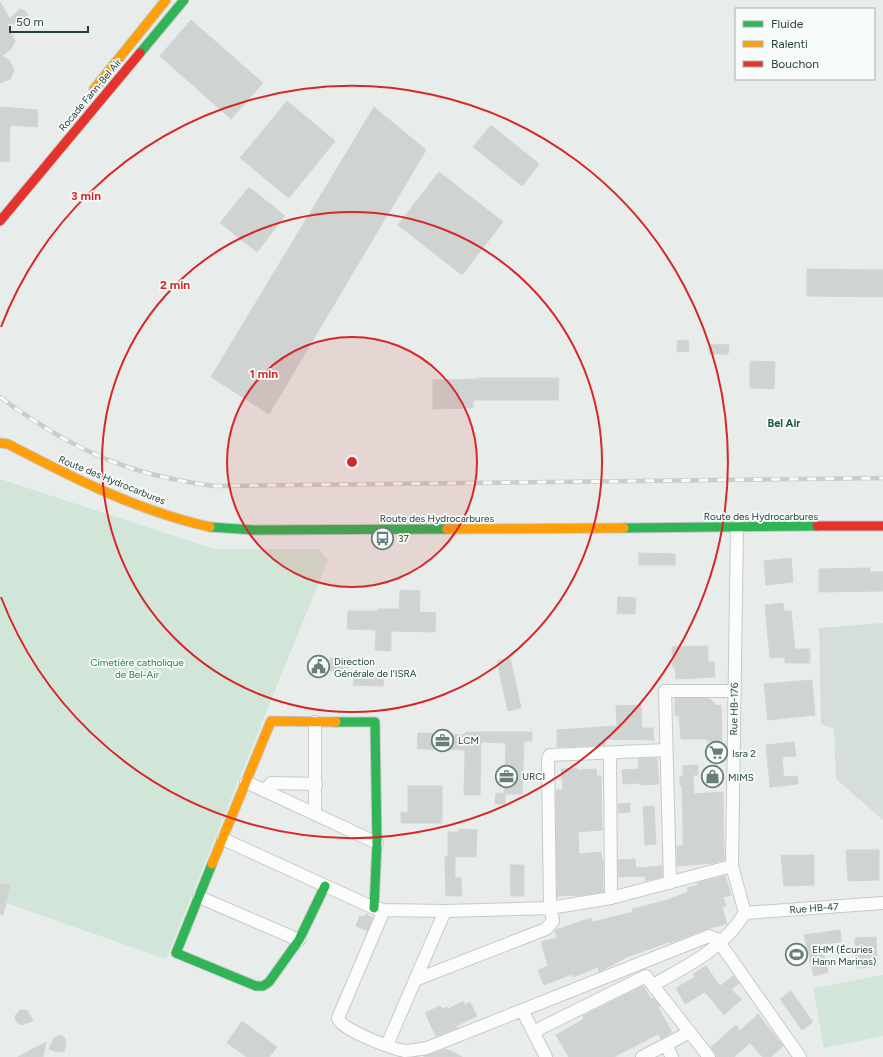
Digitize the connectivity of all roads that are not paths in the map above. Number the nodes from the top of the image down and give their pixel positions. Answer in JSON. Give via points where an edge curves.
{"nodes":[{"id":1,"x":166,"y":0,"type":"edge"},
{"id":2,"x":184,"y":0,"type":"edge"},
{"id":3,"x":90,"y":94,"type":"dead end"},
{"id":4,"x":0,"y":221,"type":"edge"},
{"id":5,"x":0,"y":435,"type":"edge"},
{"id":6,"x":4,"y":444,"type":"edge"},
{"id":7,"x":883,"y":526,"type":"edge"},
{"id":8,"x":737,"y":527,"type":"junction"},
{"id":9,"x":735,"y":691,"type":"junction"},
{"id":10,"x":315,"y":722,"type":"junction"},
{"id":11,"x":666,"y":750,"type":"junction"},
{"id":12,"x":610,"y":753,"type":"junction"},
{"id":13,"x":246,"y":782,"type":"junction"},
{"id":14,"x":316,"y":784,"type":"junction"},
{"id":15,"x":265,"y":791,"type":"junction"},
{"id":16,"x":315,"y":814,"type":"junction"},
{"id":17,"x":223,"y":839,"type":"junction"},
{"id":18,"x":377,"y":843,"type":"junction"},
{"id":19,"x":732,"y":866,"type":"junction"},
{"id":20,"x":670,"y":883,"type":"junction"},
{"id":21,"x":325,"y":886,"type":"junction"},
{"id":22,"x":199,"y":897,"type":"junction"},
{"id":23,"x":610,"y":898,"type":"junction"},
{"id":24,"x":883,"y":904,"type":"edge"},
{"id":25,"x":550,"y":908,"type":"junction"},
{"id":26,"x":379,"y":909,"type":"junction"},
{"id":27,"x":445,"y":911,"type":"junction"},
{"id":28,"x":745,"y":913,"type":"junction"},
{"id":29,"x":300,"y":940,"type":"junction"},
{"id":30,"x":720,"y":944,"type":"junction"},
{"id":31,"x":636,"y":964,"type":"junction"},
{"id":32,"x":415,"y":980,"type":"junction"},
{"id":33,"x":650,"y":980,"type":"junction"},
{"id":34,"x":522,"y":1010,"type":"junction"},
{"id":35,"x":533,"y":1032,"type":"junction"},
{"id":36,"x":690,"y":1032,"type":"junction"},
{"id":37,"x":387,"y":1045,"type":"junction"},
{"id":38,"x":666,"y":1045,"type":"junction"},
{"id":39,"x":546,"y":1057,"type":"edge"},
{"id":40,"x":642,"y":1057,"type":"edge"},
{"id":41,"x":672,"y":1057,"type":"edge"},
{"id":42,"x":708,"y":1057,"type":"edge"},
{"id":43,"x":800,"y":1057,"type":"edge"}],
"edges":[{"from":1,"to":3,"type":"street","name":"Rocade Fann-Bel Air"},
{"from":2,"to":4,"type":"street","name":"Rocade Fann-Bel Air"},
{"from":5,"to":6,"type":"street","name":"Route des Hydrocarbures"},
{"from":6,"to":8,"type":"street","name":"Route des Hydrocarbures","via":[[119,497],[161,513],[218,528],[254,530]]},
{"from":7,"to":8,"type":"street","name":"Route des Hydrocarbures"},
{"from":8,"to":9,"type":"street","name":"Rue HB-176"},
{"from":9,"to":11,"type":"street","via":[[665,691]]},
{"from":9,"to":19,"type":"street","name":"Rue HB-176"},
{"from":10,"to":13,"type":"street","via":[[271,721]]},
{"from":10,"to":14,"type":"street"},
{"from":10,"to":18,"type":"street","via":[[374,722]]},
{"from":11,"to":12,"type":"street"},
{"from":11,"to":20,"type":"street"},
{"from":12,"to":23,"type":"street"},
{"from":12,"to":25,"type":"street","via":[[554,754],[549,757]]},
{"from":13,"to":15,"type":"street"},
{"from":13,"to":17,"type":"street"},
{"from":14,"to":15,"type":"street","via":[[271,783]]},
{"from":14,"to":16,"type":"street"},
{"from":15,"to":16,"type":"street"},
{"from":16,"to":18,"type":"street"},
{"from":17,"to":21,"type":"street"},
{"from":17,"to":22,"type":"street"},
{"from":18,"to":26,"type":"street"},
{"from":19,"to":20,"type":"street"},
{"from":19,"to":28,"type":"street","name":"Rue HB-176"},
{"from":20,"to":23,"type":"street"},
{"from":21,"to":26,"type":"street"},
{"from":21,"to":29,"type":"street"},
{"from":22,"to":29,"type":"street"},
{"from":22,"to":29,"type":"street","via":[[176,953],[256,986],[263,986],[269,982]]},
{"from":23,"to":25,"type":"street"},
{"from":24,"to":28,"type":"street","name":"Rue HB-47"},
{"from":25,"to":27,"type":"street"},
{"from":25,"to":32,"type":"street","via":[[553,921],[546,929]]},
{"from":26,"to":27,"type":"street"},
{"from":26,"to":37,"type":"street","via":[[338,1018],[342,1025]]},
{"from":27,"to":32,"type":"street"},
{"from":28,"to":30,"type":"street","via":[[739,924]]},
{"from":30,"to":31,"type":"street","via":[[714,937],[709,936]]},
{"from":30,"to":33,"type":"street","via":[[702,958]]},
{"from":30,"to":43,"type":"street"},
{"from":31,"to":33,"type":"street"},
{"from":31,"to":34,"type":"street"},
{"from":32,"to":37,"type":"street"},
{"from":33,"to":35,"type":"street"},
{"from":33,"to":36,"type":"street"},
{"from":34,"to":35,"type":"street"},
{"from":34,"to":37,"type":"street","via":[[427,1048],[407,1051]]},
{"from":35,"to":39,"type":"street"},
{"from":36,"to":38,"type":"street"},
{"from":36,"to":42,"type":"street"},
{"from":38,"to":40,"type":"street"},
{"from":38,"to":41,"type":"street"}]}
